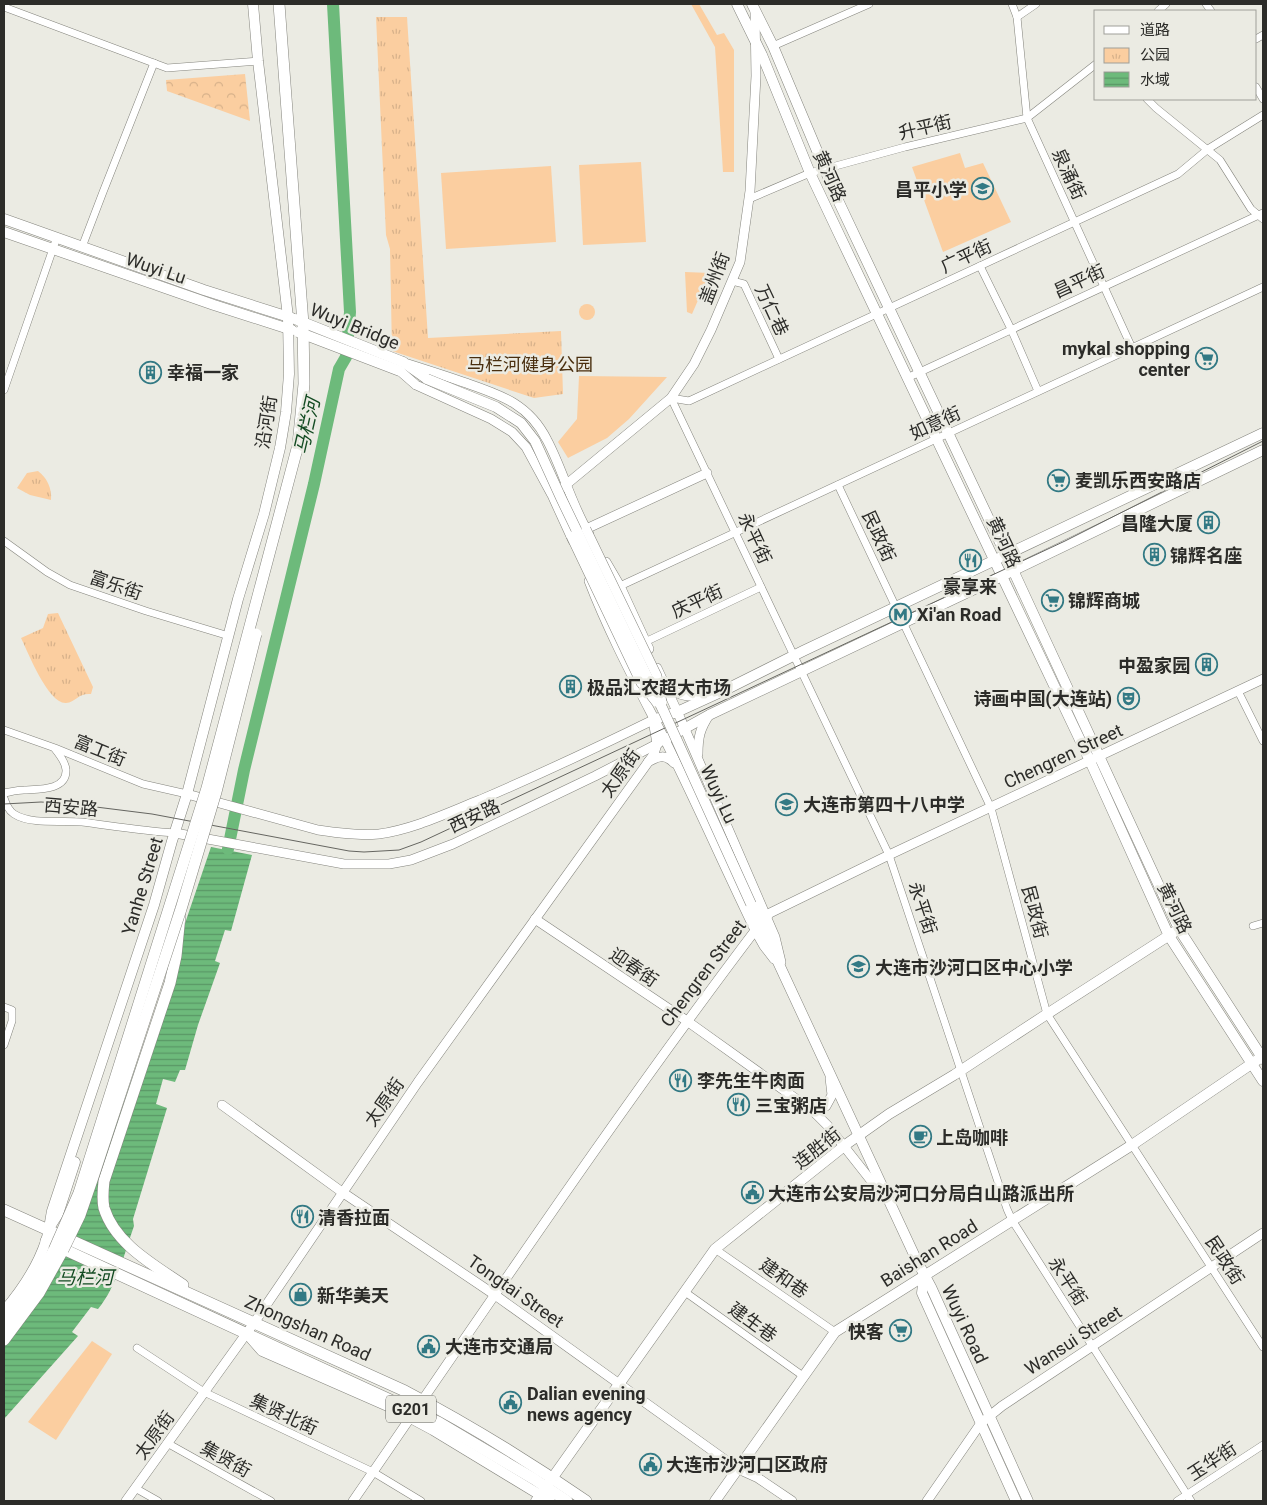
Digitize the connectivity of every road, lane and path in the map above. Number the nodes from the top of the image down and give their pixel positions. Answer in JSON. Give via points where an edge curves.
{"nodes":[{"id":1,"x":253,"y":4,"type":"edge"},
{"id":2,"x":279,"y":4,"type":"edge"},
{"id":3,"x":285,"y":4,"type":"edge"},
{"id":4,"x":737,"y":4,"type":"edge"},
{"id":5,"x":870,"y":4,"type":"edge"},
{"id":6,"x":1012,"y":4,"type":"edge"},
{"id":7,"x":1036,"y":4,"type":"edge"},
{"id":8,"x":754,"y":6,"type":"edge"},
{"id":9,"x":4,"y":7,"type":"edge"},
{"id":10,"x":1017,"y":17,"type":"junction"},
{"id":11,"x":756,"y":42,"type":"junction"},
{"id":12,"x":773,"y":46,"type":"junction"},
{"id":13,"x":258,"y":61,"type":"junction"},
{"id":14,"x":154,"y":63,"type":"junction"},
{"id":15,"x":1094,"y":66,"type":"edge"},
{"id":16,"x":1257,"y":88,"type":"edge"},
{"id":17,"x":1263,"y":99,"type":"edge"},
{"id":18,"x":1148,"y":100,"type":"edge"},
{"id":19,"x":1263,"y":116,"type":"edge"},
{"id":20,"x":1028,"y":118,"type":"junction"},
{"id":21,"x":1208,"y":149,"type":"junction"},
{"id":22,"x":824,"y":169,"type":"junction"},
{"id":23,"x":810,"y":173,"type":"junction"},
{"id":24,"x":749,"y":200,"type":"junction"},
{"id":25,"x":1262,"y":216,"type":"edge"},
{"id":26,"x":4,"y":219,"type":"edge"},
{"id":27,"x":1075,"y":222,"type":"junction"},
{"id":28,"x":4,"y":232,"type":"edge"},
{"id":29,"x":57,"y":237,"type":"junction"},
{"id":30,"x":82,"y":247,"type":"junction"},
{"id":31,"x":53,"y":250,"type":"junction"},
{"id":32,"x":980,"y":266,"type":"junction"},
{"id":33,"x":732,"y":281,"type":"junction"},
{"id":34,"x":1104,"y":286,"type":"junction"},
{"id":35,"x":1263,"y":287,"type":"edge"},
{"id":36,"x":889,"y":308,"type":"junction"},
{"id":37,"x":877,"y":314,"type":"junction"},
{"id":38,"x":292,"y":318,"type":"junction"},
{"id":39,"x":1011,"y":329,"type":"junction"},
{"id":40,"x":293,"y":330,"type":"junction"},
{"id":41,"x":1132,"y":348,"type":"junction"},
{"id":42,"x":779,"y":360,"type":"junction"},
{"id":43,"x":402,"y":366,"type":"junction"},
{"id":44,"x":919,"y":372,"type":"junction"},
{"id":45,"x":907,"y":378,"type":"junction"},
{"id":46,"x":4,"y":390,"type":"edge"},
{"id":47,"x":1038,"y":391,"type":"junction"},
{"id":48,"x":671,"y":398,"type":"junction"},
{"id":49,"x":1263,"y":433,"type":"edge"},
{"id":50,"x":948,"y":434,"type":"junction"},
{"id":51,"x":937,"y":440,"type":"junction"},
{"id":52,"x":1263,"y":450,"type":"edge"},
{"id":53,"x":707,"y":473,"type":"junction"},
{"id":54,"x":838,"y":485,"type":"junction"},
{"id":55,"x":566,"y":486,"type":"junction"},
{"id":56,"x":552,"y":495,"type":"junction"},
{"id":57,"x":586,"y":529,"type":"junction"},
{"id":58,"x":735,"y":532,"type":"junction"},
{"id":59,"x":571,"y":536,"type":"junction"},
{"id":60,"x":4,"y":541,"type":"edge"},
{"id":61,"x":1006,"y":556,"type":"junction"},
{"id":62,"x":995,"y":561,"type":"junction"},
{"id":63,"x":1013,"y":570,"type":"junction"},
{"id":64,"x":1002,"y":576,"type":"junction"},
{"id":65,"x":620,"y":586,"type":"junction"},
{"id":66,"x":761,"y":587,"type":"junction"},
{"id":67,"x":896,"y":608,"type":"junction"},
{"id":68,"x":903,"y":623,"type":"junction"},
{"id":69,"x":229,"y":636,"type":"junction"},
{"id":70,"x":645,"y":642,"type":"junction"},
{"id":71,"x":794,"y":656,"type":"junction"},
{"id":72,"x":801,"y":671,"type":"junction"},
{"id":73,"x":662,"y":678,"type":"junction"},
{"id":74,"x":1263,"y":679,"type":"edge"},
{"id":75,"x":636,"y":683,"type":"junction"},
{"id":76,"x":723,"y":691,"type":"junction"},
{"id":77,"x":1238,"y":691,"type":"junction"},
{"id":78,"x":664,"y":712,"type":"junction"},
{"id":79,"x":677,"y":712,"type":"junction"},
{"id":80,"x":709,"y":714,"type":"junction"},
{"id":81,"x":654,"y":720,"type":"junction"},
{"id":82,"x":685,"y":729,"type":"junction"},
{"id":83,"x":4,"y":730,"type":"edge"},
{"id":84,"x":634,"y":730,"type":"junction"},
{"id":85,"x":1263,"y":741,"type":"edge"},
{"id":86,"x":661,"y":742,"type":"junction"},
{"id":87,"x":55,"y":748,"type":"junction"},
{"id":88,"x":1100,"y":756,"type":"junction"},
{"id":89,"x":1090,"y":761,"type":"junction"},
{"id":90,"x":648,"y":762,"type":"junction"},
{"id":91,"x":678,"y":767,"type":"junction"},
{"id":92,"x":702,"y":769,"type":"junction"},
{"id":93,"x":4,"y":793,"type":"edge"},
{"id":94,"x":187,"y":794,"type":"junction"},
{"id":95,"x":4,"y":798,"type":"edge"},
{"id":96,"x":991,"y":808,"type":"junction"},
{"id":97,"x":6,"y":810,"type":"edge"},
{"id":98,"x":174,"y":833,"type":"junction"},
{"id":99,"x":889,"y":855,"type":"junction"},
{"id":100,"x":181,"y":908,"type":"junction"},
{"id":101,"x":535,"y":920,"type":"junction"},
{"id":102,"x":1263,"y":923,"type":"edge"},
{"id":103,"x":761,"y":924,"type":"junction"},
{"id":104,"x":1253,"y":926,"type":"dead end"},
{"id":105,"x":1179,"y":929,"type":"junction"},
{"id":106,"x":1169,"y":936,"type":"junction"},
{"id":107,"x":4,"y":1007,"type":"edge"},
{"id":108,"x":1046,"y":1014,"type":"junction"},
{"id":109,"x":687,"y":1021,"type":"junction"},
{"id":110,"x":4,"y":1045,"type":"edge"},
{"id":111,"x":1263,"y":1057,"type":"edge"},
{"id":112,"x":1252,"y":1063,"type":"junction"},
{"id":113,"x":961,"y":1070,"type":"junction"},
{"id":114,"x":830,"y":1072,"type":"junction"},
{"id":115,"x":1263,"y":1081,"type":"edge"},
{"id":116,"x":222,"y":1105,"type":"dead end"},
{"id":117,"x":813,"y":1111,"type":"junction"},
{"id":118,"x":859,"y":1136,"type":"junction"},
{"id":119,"x":1132,"y":1145,"type":"junction"},
{"id":120,"x":844,"y":1146,"type":"junction"},
{"id":121,"x":342,"y":1192,"type":"junction"},
{"id":122,"x":892,"y":1207,"type":"junction"},
{"id":123,"x":4,"y":1210,"type":"edge"},
{"id":124,"x":1012,"y":1220,"type":"junction"},
{"id":125,"x":1263,"y":1233,"type":"edge"},
{"id":126,"x":47,"y":1235,"type":"junction"},
{"id":127,"x":715,"y":1249,"type":"junction"},
{"id":128,"x":1212,"y":1267,"type":"junction"},
{"id":129,"x":128,"y":1272,"type":"junction"},
{"id":130,"x":924,"y":1276,"type":"junction"},
{"id":131,"x":685,"y":1292,"type":"junction"},
{"id":132,"x":495,"y":1295,"type":"junction"},
{"id":133,"x":212,"y":1304,"type":"junction"},
{"id":134,"x":4,"y":1311,"type":"edge"},
{"id":135,"x":254,"y":1323,"type":"junction"},
{"id":136,"x":4,"y":1325,"type":"edge"},
{"id":137,"x":835,"y":1332,"type":"junction"},
{"id":138,"x":246,"y":1333,"type":"junction"},
{"id":139,"x":4,"y":1340,"type":"edge"},
{"id":140,"x":1092,"y":1346,"type":"junction"},
{"id":141,"x":1263,"y":1347,"type":"edge"},
{"id":142,"x":137,"y":1348,"type":"dead end"},
{"id":143,"x":803,"y":1376,"type":"junction"},
{"id":144,"x":619,"y":1384,"type":"junction"},
{"id":145,"x":204,"y":1392,"type":"junction"},
{"id":146,"x":423,"y":1400,"type":"junction"},
{"id":147,"x":413,"y":1414,"type":"junction"},
{"id":148,"x":990,"y":1416,"type":"junction"},
{"id":149,"x":981,"y":1423,"type":"junction"},
{"id":150,"x":167,"y":1443,"type":"junction"},
{"id":151,"x":1263,"y":1445,"type":"edge"},
{"id":152,"x":738,"y":1469,"type":"junction"},
{"id":153,"x":373,"y":1472,"type":"junction"},
{"id":154,"x":136,"y":1488,"type":"junction"},
{"id":155,"x":544,"y":1490,"type":"edge"},
{"id":156,"x":1189,"y":1498,"type":"edge"},
{"id":157,"x":126,"y":1501,"type":"edge"},
{"id":158,"x":158,"y":1501,"type":"edge"},
{"id":159,"x":271,"y":1501,"type":"edge"},
{"id":160,"x":353,"y":1501,"type":"edge"},
{"id":161,"x":421,"y":1501,"type":"edge"},
{"id":162,"x":550,"y":1501,"type":"edge"},
{"id":163,"x":567,"y":1501,"type":"edge"},
{"id":164,"x":586,"y":1501,"type":"edge"},
{"id":165,"x":715,"y":1501,"type":"edge"},
{"id":166,"x":792,"y":1501,"type":"edge"},
{"id":167,"x":927,"y":1501,"type":"edge"},
{"id":168,"x":1016,"y":1501,"type":"edge"},
{"id":169,"x":1028,"y":1501,"type":"edge"},
{"id":170,"x":1177,"y":1501,"type":"edge"}],
"edges":[{"from":1,"to":13,"type":"main road","name":"沿河街"},
{"from":2,"to":136,"type":"highway","bridge":true,"via":[[303,324],[304,384],[298,445],[207,788],[79,1193],[54,1250],[31,1290]]},
{"from":3,"to":100,"type":"highway","bridge":true,"via":[[309,324],[311,384],[304,446],[216,792]]},
{"from":4,"to":11,"type":"main road","name":"黄河路"},
{"from":5,"to":12,"type":"street"},
{"from":6,"to":10,"type":"street","name":"泉涌街"},
{"from":7,"to":10,"type":"street"},
{"from":8,"to":11,"type":"street","name":"盖州街"},
{"from":8,"to":12,"type":"main road","name":"黄河路"},
{"from":9,"to":14,"type":"street"},
{"from":10,"to":20,"type":"street","name":"泉涌街"},
{"from":11,"to":23,"type":"main road","name":"黄河路"},
{"from":11,"to":24,"type":"street","name":"盖州街"},
{"from":12,"to":22,"type":"main road","name":"黄河路"},
{"from":13,"to":14,"type":"street","via":[[167,68]]},
{"from":13,"to":38,"type":"main road","name":"沿河街"},
{"from":14,"to":30,"type":"street"},
{"from":15,"to":20,"type":"street","name":"升平街"},
{"from":16,"to":17,"type":"street"},
{"from":18,"to":21,"type":"street"},
{"from":19,"to":21,"type":"street","name":"广平街"},
{"from":20,"to":22,"type":"street","name":"升平街"},
{"from":20,"to":27,"type":"street","name":"泉涌街"},
{"from":21,"to":25,"type":"street","via":[[1220,160],[1250,209]]},
{"from":21,"to":27,"type":"street","name":"广平街","via":[[1178,174]]},
{"from":22,"to":23,"type":"street","name":"升平街"},
{"from":22,"to":36,"type":"main road","name":"黄河路"},
{"from":23,"to":24,"type":"street","name":"升平街"},
{"from":23,"to":37,"type":"main road","name":"黄河路"},
{"from":24,"to":33,"type":"street","name":"盖州街","via":[[740,262]]},
{"from":25,"to":34,"type":"street","name":"昌平街"},
{"from":26,"to":29,"type":"main road","name":"Wuyi Lu"},
{"from":27,"to":32,"type":"street","name":"广平街"},
{"from":27,"to":34,"type":"street","name":"泉涌街"},
{"from":28,"to":31,"type":"main road","name":"Wuyi Lu"},
{"from":29,"to":30,"type":"main road","name":"Wuyi Lu"},
{"from":29,"to":31,"type":"street"},
{"from":30,"to":38,"type":"main road","name":"Wuyi Lu"},
{"from":31,"to":40,"type":"main road","name":"Wuyi Lu"},
{"from":31,"to":46,"type":"street"},
{"from":32,"to":36,"type":"street","name":"广平街"},
{"from":32,"to":39,"type":"street"},
{"from":33,"to":42,"type":"street","name":"万仁巷","via":[[744,284]]},
{"from":33,"to":48,"type":"street","name":"盖州街","via":[[694,364]]},
{"from":34,"to":39,"type":"street","name":"昌平街"},
{"from":34,"to":41,"type":"street","name":"泉涌街"},
{"from":35,"to":41,"type":"street","name":"如意街"},
{"from":36,"to":37,"type":"street","name":"广平街"},
{"from":36,"to":44,"type":"main road","name":"黄河路"},
{"from":37,"to":42,"type":"street","name":"广平街"},
{"from":37,"to":45,"type":"main road","name":"黄河路"},
{"from":38,"to":40,"type":"main road","name":"沿河街"},
{"from":38,"to":43,"type":"main road","name":"Wuyi Bridge","bridge":true},
{"from":39,"to":44,"type":"street","name":"昌平街"},
{"from":39,"to":47,"type":"street"},
{"from":40,"to":43,"type":"main road","name":"Wuyi Bridge","bridge":true},
{"from":40,"to":69,"type":"main road","name":"沿河街","via":[[280,448]]},
{"from":41,"to":47,"type":"street","name":"如意街"},
{"from":42,"to":48,"type":"street","name":"广平街","via":[[689,401]]},
{"from":43,"to":55,"type":"street","via":[[499,394],[520,407],[542,429]]},
{"from":43,"to":56,"type":"street","via":[[412,383],[512,432],[526,447]]},
{"from":43,"to":78,"type":"main road","name":"Wuyi Lu","bridge":true,"via":[[496,407],[521,423],[535,441]]},
{"from":44,"to":45,"type":"street","name":"昌平街"},
{"from":44,"to":50,"type":"main road","name":"黄河路"},
{"from":45,"to":51,"type":"main road","name":"黄河路"},
{"from":47,"to":50,"type":"street","name":"如意街"},
{"from":48,"to":53,"type":"street","name":"永平街"},
{"from":48,"to":55,"type":"street","name":"盖州街"},
{"from":49,"to":61,"type":"main road"},
{"from":50,"to":51,"type":"street","name":"如意街"},
{"from":50,"to":61,"type":"main road","name":"黄河路"},
{"from":51,"to":54,"type":"street","name":"如意街"},
{"from":51,"to":62,"type":"main road","name":"黄河路"},
{"from":52,"to":63,"type":"main road"},
{"from":53,"to":57,"type":"street"},
{"from":53,"to":58,"type":"street","name":"永平街"},
{"from":54,"to":58,"type":"street","name":"如意街"},
{"from":54,"to":67,"type":"street","name":"民政街"},
{"from":55,"to":56,"type":"street","name":"盖州街"},
{"from":55,"to":57,"type":"street"},
{"from":56,"to":59,"type":"street"},
{"from":57,"to":65,"type":"street"},
{"from":57,"to":78,"type":"street","bridge":true,"via":[[656,676]]},
{"from":58,"to":65,"type":"street","name":"如意街"},
{"from":58,"to":66,"type":"street","name":"永平街"},
{"from":59,"to":75,"type":"street","via":[[595,598]]},
{"from":59,"to":78,"type":"street","bridge":true,"via":[[641,683]]},
{"from":60,"to":69,"type":"street","name":"富乐街","via":[[70,585]]},
{"from":61,"to":62,"type":"main road"},
{"from":61,"to":63,"type":"main road","name":"黄河路"},
{"from":62,"to":64,"type":"main road","name":"黄河路"},
{"from":62,"to":67,"type":"main road"},
{"from":63,"to":64,"type":"main road"},
{"from":63,"to":88,"type":"main road","name":"黄河路"},
{"from":64,"to":68,"type":"main road"},
{"from":64,"to":89,"type":"main road","name":"黄河路"},
{"from":65,"to":70,"type":"street"},
{"from":66,"to":70,"type":"street","name":"庆平街"},
{"from":66,"to":71,"type":"street","name":"永平街"},
{"from":67,"to":68,"type":"street","name":"民政街"},
{"from":67,"to":71,"type":"main road"},
{"from":68,"to":72,"type":"main road"},
{"from":68,"to":96,"type":"street","name":"民政街"},
{"from":69,"to":94,"type":"main road","name":"沿河街"},
{"from":70,"to":73,"type":"street"},
{"from":71,"to":72,"type":"street","name":"永平街"},
{"from":71,"to":76,"type":"main road"},
{"from":72,"to":80,"type":"main road"},
{"from":72,"to":99,"type":"street","name":"永平街"},
{"from":73,"to":76,"type":"street","via":[[672,690],[686,697]]},
{"from":73,"to":79,"type":"street"},
{"from":74,"to":77,"type":"street","name":"Chengren Street"},
{"from":75,"to":81,"type":"street"},
{"from":75,"to":84,"type":"street","via":[[643,717]]},
{"from":76,"to":79,"type":"main road"},
{"from":77,"to":85,"type":"street"},
{"from":77,"to":88,"type":"street","name":"Chengren Street"},
{"from":78,"to":103,"type":"main road","name":"Wuyi Lu","bridge":true},
{"from":79,"to":81,"type":"main road"},
{"from":79,"to":82,"type":"street"},
{"from":79,"to":86,"type":"street","name":"太原街"},
{"from":80,"to":82,"type":"main road"},
{"from":80,"to":92,"type":"street","via":[[699,737],[698,755]]},
{"from":81,"to":84,"type":"street","name":"西安路"},
{"from":81,"to":86,"type":"street"},
{"from":82,"to":86,"type":"main road"},
{"from":82,"to":92,"type":"street"},
{"from":83,"to":87,"type":"street","name":"富工街"},
{"from":84,"to":94,"type":"street","name":"西安路","via":[[427,822],[378,834],[318,830]]},
{"from":86,"to":90,"type":"street","name":"太原街"},
{"from":86,"to":91,"type":"street"},
{"from":86,"to":98,"type":"street","name":"西安路","via":[[453,844],[412,860],[389,864],[344,864]]},
{"from":87,"to":93,"type":"street","via":[[67,769],[61,782],[48,788]]},
{"from":87,"to":94,"type":"street","name":"富工街","via":[[143,784]]},
{"from":88,"to":89,"type":"street","name":"Chengren Street"},
{"from":88,"to":105,"type":"main road","name":"黄河路"},
{"from":89,"to":96,"type":"street","name":"Chengren Street"},
{"from":89,"to":106,"type":"main road","name":"黄河路"},
{"from":90,"to":91,"type":"street","via":[[663,757]]},
{"from":90,"to":101,"type":"street","name":"太原街"},
{"from":91,"to":103,"type":"street"},
{"from":92,"to":103,"type":"street"},
{"from":94,"to":98,"type":"main road","name":"沿河街"},
{"from":95,"to":97,"type":"street","name":"西安路"},
{"from":96,"to":99,"type":"street","name":"Chengren Street"},
{"from":96,"to":108,"type":"street","name":"民政街"},
{"from":97,"to":98,"type":"street","name":"西安路","via":[[27,820],[81,822]]},
{"from":98,"to":126,"type":"main road","name":"Yanhe Street","via":[[154,905],[52,1211]]},
{"from":99,"to":103,"type":"street","name":"Chengren Street","via":[[770,913]]},
{"from":99,"to":113,"type":"street","name":"永平街"},
{"from":100,"to":133,"type":"highway","bridge":true,"via":[[170,983],[102,1194],[110,1221],[127,1244]]},
{"from":100,"to":139,"type":"highway","bridge":true,"via":[[80,1215],[39,1293]]},
{"from":101,"to":109,"type":"street","name":"迎春街"},
{"from":101,"to":121,"type":"street","name":"太原街"},
{"from":102,"to":104,"type":"street"},
{"from":103,"to":109,"type":"street","name":"Chengren Street"},
{"from":103,"to":114,"type":"main road","name":"Wuyi Lu"},
{"from":105,"to":106,"type":"main road","name":"连胜街"},
{"from":105,"to":111,"type":"main road","name":"黄河路"},
{"from":106,"to":108,"type":"main road","name":"连胜街"},
{"from":106,"to":112,"type":"main road","name":"黄河路"},
{"from":107,"to":110,"type":"street","via":[[12,1010]]},
{"from":108,"to":113,"type":"main road","name":"连胜街"},
{"from":108,"to":119,"type":"street","name":"民政街"},
{"from":109,"to":117,"type":"street","name":"迎春街"},
{"from":109,"to":132,"type":"street","name":"Chengren Street"},
{"from":111,"to":112,"type":"main road","name":"Baishan Road"},
{"from":112,"to":115,"type":"main road","name":"黄河路"},
{"from":112,"to":119,"type":"main road","name":"Baishan Road"},
{"from":113,"to":118,"type":"main road","name":"连胜街"},
{"from":113,"to":124,"type":"street","name":"永平街"},
{"from":114,"to":117,"type":"street","via":[[832,1095],[826,1106]]},
{"from":114,"to":118,"type":"main road","name":"Wuyi Lu"},
{"from":116,"to":121,"type":"street","name":"Tongtai Street"},
{"from":117,"to":120,"type":"street","name":"迎春街"},
{"from":118,"to":120,"type":"main road","name":"连胜街"},
{"from":118,"to":122,"type":"main road","name":"Wuyi Lu"},
{"from":119,"to":124,"type":"main road","name":"Baishan Road"},
{"from":119,"to":128,"type":"street","name":"民政街"},
{"from":120,"to":122,"type":"street","name":"迎春街"},
{"from":120,"to":127,"type":"main road","name":"连胜街"},
{"from":121,"to":132,"type":"street","name":"Tongtai Street"},
{"from":121,"to":135,"type":"street","name":"太原街"},
{"from":122,"to":130,"type":"main road","name":"Wuyi Lu"},
{"from":123,"to":126,"type":"highway","name":"Zhongshan Road","number":"G201"},
{"from":124,"to":130,"type":"main road","name":"Baishan Road"},
{"from":124,"to":140,"type":"street","name":"永平街"},
{"from":125,"to":128,"type":"street","name":"Wansui Street"},
{"from":126,"to":129,"type":"highway","name":"Zhongshan Road","number":"G201"},
{"from":126,"to":134,"type":"main road","name":"Yanhe Street","via":[[29,1278]]},
{"from":127,"to":131,"type":"main road","name":"连胜街"},
{"from":127,"to":137,"type":"street","name":"建和巷"},
{"from":128,"to":140,"type":"street","name":"Wansui Street"},
{"from":128,"to":141,"type":"street","name":"民政街"},
{"from":129,"to":133,"type":"highway","name":"Zhongshan Road","number":"G201"},
{"from":129,"to":138,"type":"highway","name":"Zhongshan Road","number":"G201"},
{"from":130,"to":137,"type":"main road","name":"Baishan Road"},
{"from":130,"to":148,"type":"main road","name":"Wuyi Road"},
{"from":130,"to":149,"type":"main road","name":"Wuyi Road","via":[[922,1292]]},
{"from":131,"to":143,"type":"street","name":"建生巷"},
{"from":131,"to":144,"type":"main road","name":"连胜街"},
{"from":132,"to":144,"type":"street","name":"Tongtai Street"},
{"from":132,"to":146,"type":"street","name":"Chengren Street"},
{"from":133,"to":135,"type":"highway","name":"Zhongshan Road","number":"G201"},
{"from":135,"to":138,"type":"street","name":"太原街"},
{"from":135,"to":146,"type":"highway","name":"Zhongshan Road","number":"G201"},
{"from":137,"to":143,"type":"main road","name":"Baishan Road"},
{"from":138,"to":145,"type":"street","name":"太原街"},
{"from":138,"to":147,"type":"highway","name":"Zhongshan Road","number":"G201"},
{"from":140,"to":148,"type":"street","name":"Wansui Street"},
{"from":140,"to":156,"type":"street","name":"永平街"},
{"from":142,"to":145,"type":"street","name":"集贤北街"},
{"from":143,"to":152,"type":"main road","name":"Baishan Road"},
{"from":144,"to":152,"type":"street","name":"Tongtai Street"},
{"from":144,"to":155,"type":"main road","name":"连胜街"},
{"from":145,"to":150,"type":"street","name":"太原街"},
{"from":145,"to":153,"type":"street","name":"集贤北街"},
{"from":146,"to":147,"type":"street","name":"Chengren Street"},
{"from":146,"to":155,"type":"highway","name":"Zhongshan Road","number":"G201","via":[[452,1416]]},
{"from":147,"to":153,"type":"street","name":"Chengren Street"},
{"from":147,"to":155,"type":"highway","name":"Zhongshan Road","number":"G201","via":[[438,1422]]},
{"from":148,"to":149,"type":"street","name":"Wansui Street"},
{"from":148,"to":169,"type":"main road","name":"Wuyi Road"},
{"from":149,"to":167,"type":"street","name":"Wansui Street"},
{"from":149,"to":168,"type":"main road","name":"Wuyi Road"},
{"from":150,"to":154,"type":"street","name":"太原街"},
{"from":150,"to":159,"type":"street","name":"集贤街"},
{"from":151,"to":156,"type":"street","name":"玉华街"},
{"from":152,"to":165,"type":"main road","name":"Baishan Road"},
{"from":152,"to":166,"type":"street","name":"Tongtai Street"},
{"from":153,"to":160,"type":"street","name":"Chengren Street"},
{"from":153,"to":161,"type":"street","name":"集贤北街"},
{"from":154,"to":157,"type":"street","name":"太原街"},
{"from":154,"to":158,"type":"street"},
{"from":155,"to":162,"type":"main road"},
{"from":155,"to":163,"type":"highway","name":"Zhongshan Road","number":"G201"},
{"from":155,"to":164,"type":"highway","name":"Zhongshan Road","number":"G201"},
{"from":156,"to":170,"type":"street","name":"玉华街"}]}
